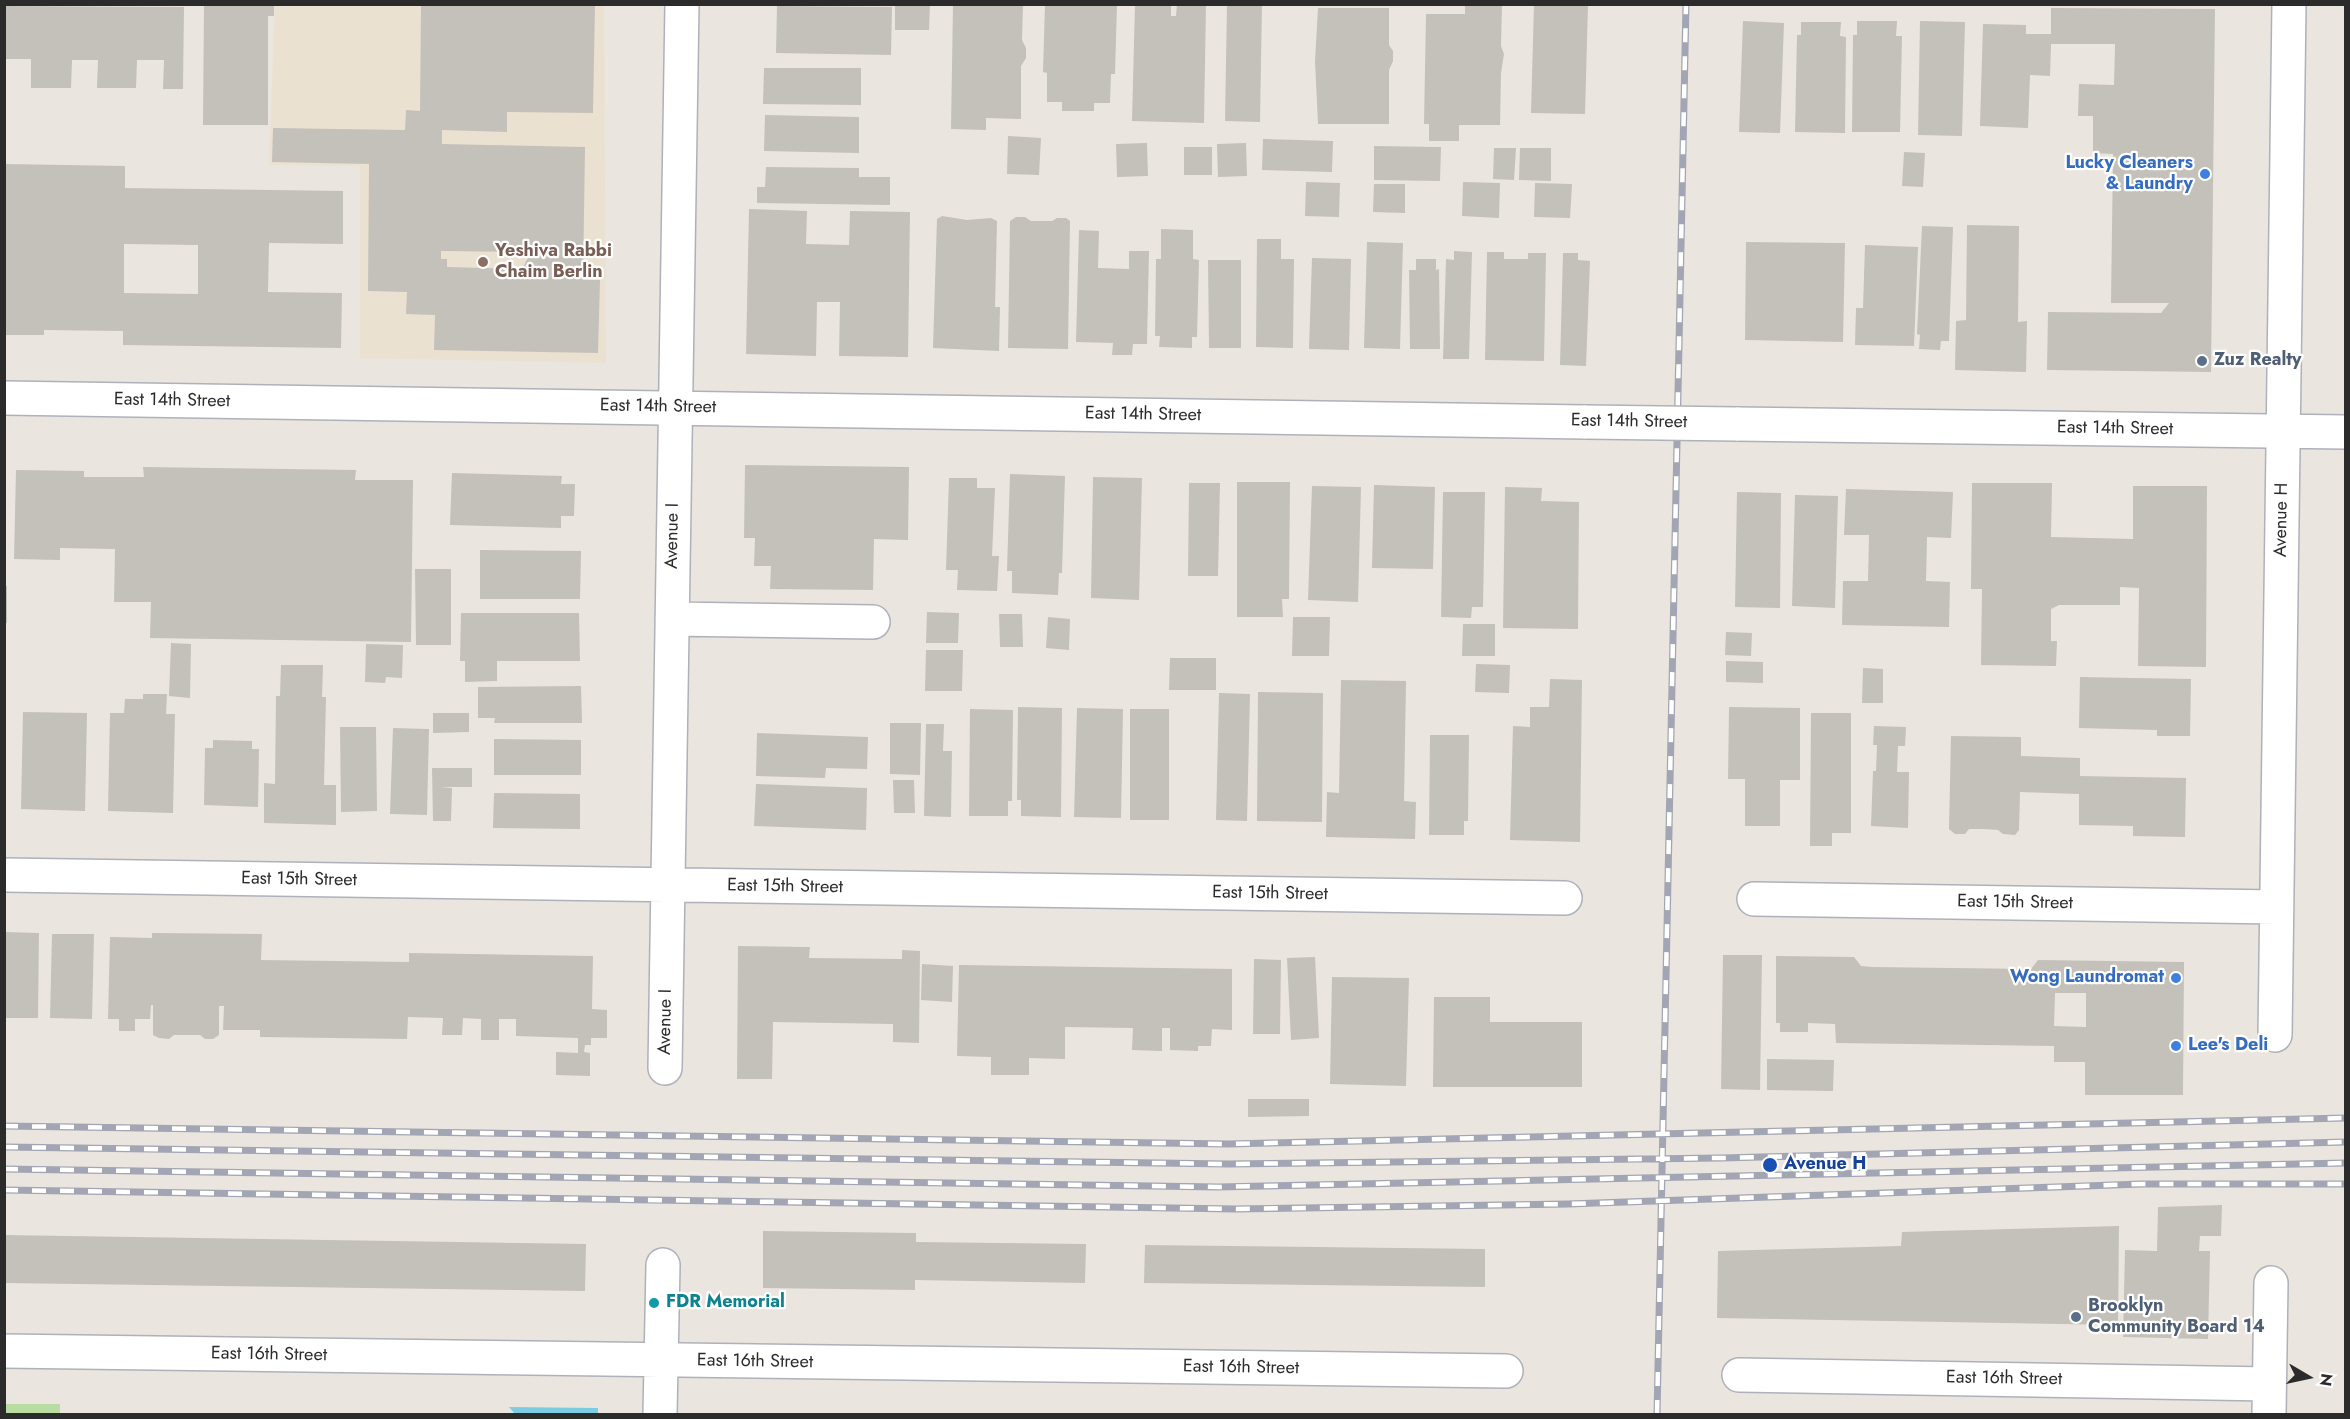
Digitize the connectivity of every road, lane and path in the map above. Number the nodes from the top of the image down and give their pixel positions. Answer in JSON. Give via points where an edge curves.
{"nodes":[{"id":1,"x":682,"y":4,"type":"edge"},
{"id":2,"x":2289,"y":4,"type":"edge"},
{"id":3,"x":4,"y":399,"type":"edge"},
{"id":4,"x":675,"y":407,"type":"junction"},
{"id":5,"x":2282,"y":431,"type":"junction"},
{"id":6,"x":2346,"y":432,"type":"edge"},
{"id":7,"x":672,"y":619,"type":"junction"},
{"id":8,"x":873,"y":622,"type":"dead end"},
{"id":9,"x":4,"y":875,"type":"edge"},
{"id":10,"x":668,"y":886,"type":"junction"},
{"id":11,"x":1564,"y":898,"type":"dead end"},
{"id":12,"x":1754,"y":899,"type":"dead end"},
{"id":13,"x":2276,"y":907,"type":"junction"},
{"id":14,"x":2275,"y":1035,"type":"dead end"},
{"id":15,"x":666,"y":1068,"type":"dead end"},
{"id":16,"x":663,"y":1265,"type":"dead end"},
{"id":17,"x":2271,"y":1283,"type":"dead end"},
{"id":18,"x":4,"y":1351,"type":"edge"},
{"id":19,"x":660,"y":1360,"type":"junction"},
{"id":20,"x":1506,"y":1371,"type":"dead end"},
{"id":21,"x":1739,"y":1375,"type":"dead end"},
{"id":22,"x":2269,"y":1399,"type":"edge"},
{"id":23,"x":660,"y":1414,"type":"edge"}],
"edges":[{"from":1,"to":4,"type":"street","name":"Avenue I"},
{"from":2,"to":5,"type":"street","name":"Avenue H"},
{"from":3,"to":4,"type":"street","name":"East 14th Street"},
{"from":4,"to":5,"type":"street","name":"East 14th Street","bridge":true},
{"from":4,"to":7,"type":"street","name":"Avenue I"},
{"from":5,"to":6,"type":"street","name":"East 14th Street"},
{"from":5,"to":13,"type":"street","name":"Avenue H"},
{"from":7,"to":8,"type":"street"},
{"from":7,"to":10,"type":"street","name":"Avenue I"},
{"from":9,"to":10,"type":"street","name":"East 15th Street"},
{"from":10,"to":11,"type":"street","name":"East 15th Street"},
{"from":10,"to":15,"type":"street","name":"Avenue I"},
{"from":12,"to":13,"type":"street","name":"East 15th Street"},
{"from":13,"to":14,"type":"street","name":"Avenue H"},
{"from":16,"to":19,"type":"street"},
{"from":17,"to":22,"type":"street"},
{"from":18,"to":19,"type":"street","name":"East 16th Street"},
{"from":19,"to":20,"type":"street","name":"East 16th Street"},
{"from":19,"to":23,"type":"street"},
{"from":21,"to":22,"type":"street","name":"East 16th Street"}]}
